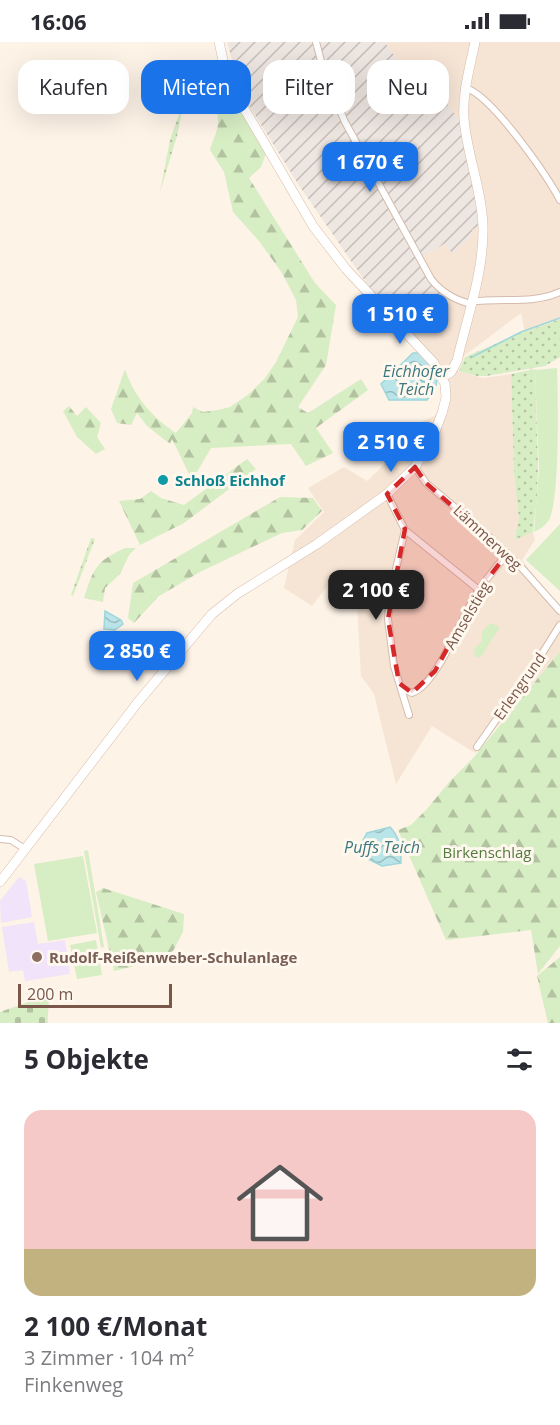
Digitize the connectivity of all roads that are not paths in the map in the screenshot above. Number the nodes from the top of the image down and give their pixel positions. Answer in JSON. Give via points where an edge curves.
{"nodes":[{"id":1,"x":219,"y":42,"type":"edge"},
{"id":2,"x":316,"y":42,"type":"edge"},
{"id":3,"x":475,"y":42,"type":"edge"},
{"id":4,"x":466,"y":87,"type":"junction"},
{"id":5,"x":560,"y":200,"type":"edge"},
{"id":6,"x":560,"y":292,"type":"edge"},
{"id":7,"x":471,"y":303,"type":"junction"},
{"id":8,"x":442,"y":377,"type":"junction"},
{"id":9,"x":415,"y":466,"type":"junction"},
{"id":10,"x":387,"y":494,"type":"junction"},
{"id":11,"x":405,"y":530,"type":"junction"},
{"id":12,"x":507,"y":554,"type":"junction"},
{"id":13,"x":479,"y":591,"type":"junction"},
{"id":14,"x":560,"y":610,"type":"edge"},
{"id":15,"x":560,"y":625,"type":"edge"},
{"id":16,"x":401,"y":688,"type":"junction"},
{"id":17,"x":409,"y":715,"type":"dead end"},
{"id":18,"x":477,"y":747,"type":"dead end"},
{"id":19,"x":0,"y":839,"type":"edge"},
{"id":20,"x":25,"y":849,"type":"junction"},
{"id":21,"x":0,"y":882,"type":"edge"}],
"edges":[{"from":1,"to":8,"type":"main road","via":[[234,91],[313,225],[339,261],[422,348]]},
{"from":2,"to":7,"type":"street","via":[[345,122],[431,279],[443,292]]},
{"from":3,"to":4,"type":"main road"},
{"from":4,"to":5,"type":"street","via":[[477,93],[514,133]]},
{"from":4,"to":7,"type":"main road","via":[[464,121],[483,227]]},
{"from":6,"to":7,"type":"street","via":[[536,300],[490,299]]},
{"from":7,"to":8,"type":"main road","via":[[457,361],[451,372]]},
{"from":8,"to":9,"type":"main road","via":[[446,393],[442,413]]},
{"from":9,"to":10,"type":"main road"},
{"from":9,"to":12,"type":"street","name":"Lämmerweg","via":[[426,483]]},
{"from":10,"to":11,"type":"street"},
{"from":10,"to":20,"type":"main road","via":[[212,614],[138,702]]},
{"from":11,"to":13,"type":"street"},
{"from":11,"to":16,"type":"street","via":[[388,607],[391,651]]},
{"from":12,"to":13,"type":"street","name":"Amselstieg"},
{"from":12,"to":14,"type":"street","name":"Lämmerweg"},
{"from":13,"to":16,"type":"street","name":"Amselstieg","via":[[424,685],[412,693]]},
{"from":15,"to":18,"type":"street","name":"Erlengrund"},
{"from":16,"to":17,"type":"street"},
{"from":19,"to":20,"type":"street","via":[[11,840]]},
{"from":20,"to":21,"type":"main road"}]}
